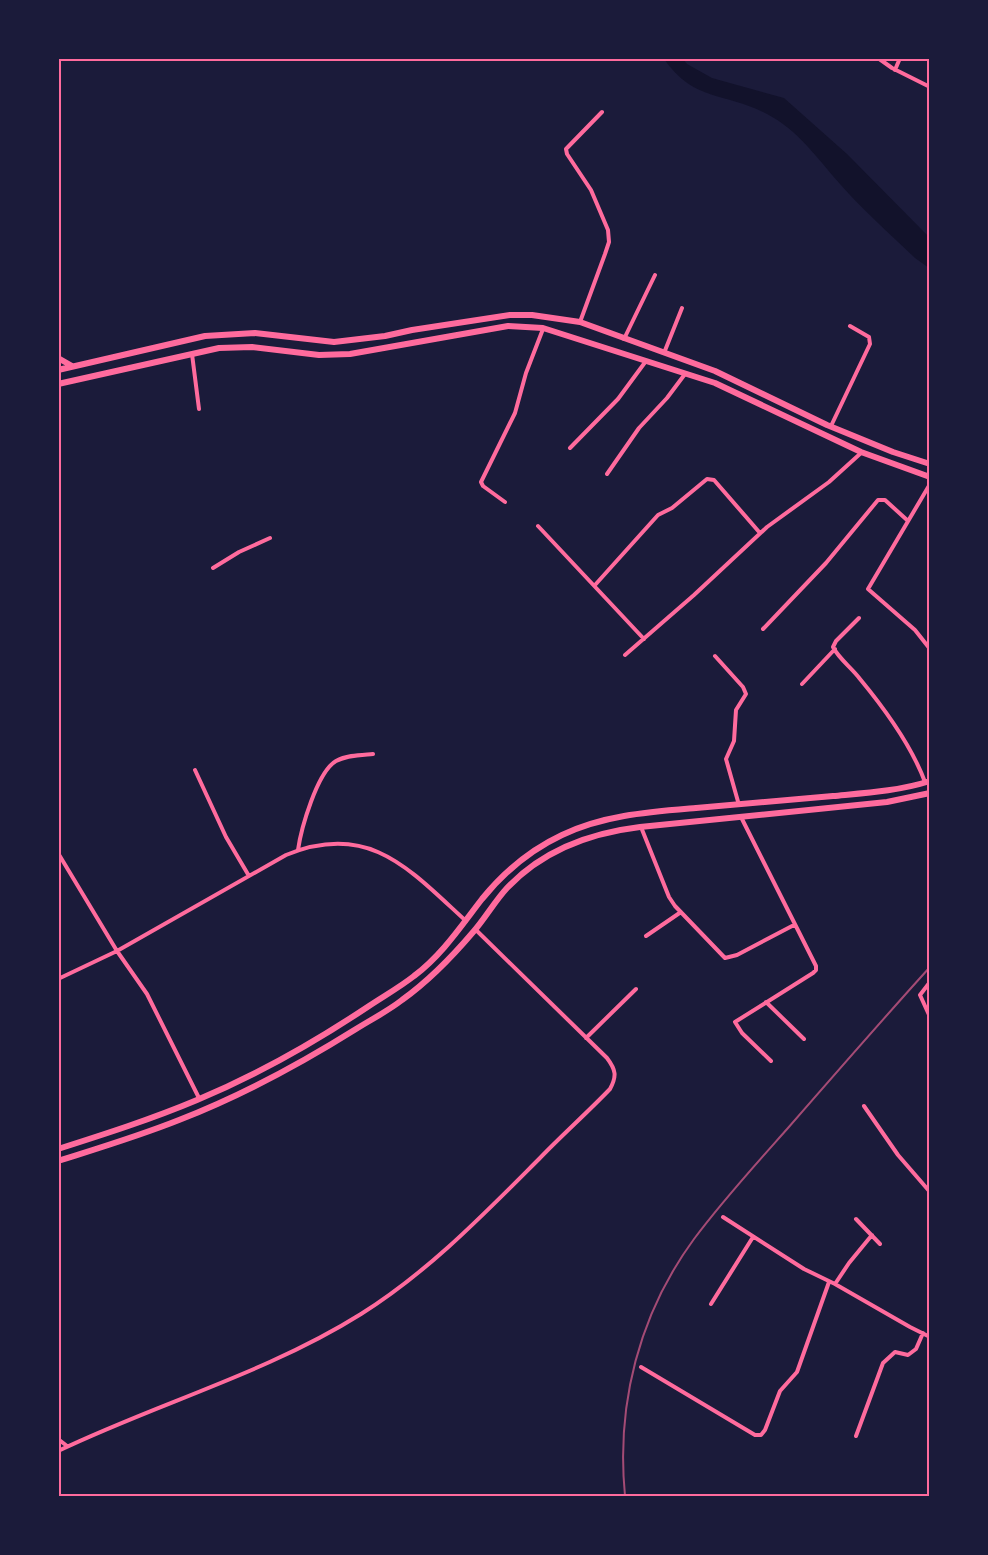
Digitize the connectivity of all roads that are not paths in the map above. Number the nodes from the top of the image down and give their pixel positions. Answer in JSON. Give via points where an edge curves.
{"nodes":[{"id":1,"x":878,"y":58,"type":"edge"},
{"id":2,"x":900,"y":58,"type":"edge"},
{"id":3,"x":895,"y":70,"type":"junction"},
{"id":4,"x":930,"y":87,"type":"edge"},
{"id":5,"x":602,"y":112,"type":"dead end"},
{"id":6,"x":655,"y":275,"type":"dead end"},
{"id":7,"x":682,"y":308,"type":"dead end"},
{"id":8,"x":580,"y":322,"type":"junction"},
{"id":9,"x":850,"y":326,"type":"dead end"},
{"id":10,"x":543,"y":328,"type":"junction"},
{"id":11,"x":623,"y":339,"type":"junction"},
{"id":12,"x":192,"y":354,"type":"junction"},
{"id":13,"x":664,"y":354,"type":"junction"},
{"id":14,"x":58,"y":358,"type":"edge"},
{"id":15,"x":646,"y":361,"type":"junction"},
{"id":16,"x":72,"y":366,"type":"junction"},
{"id":17,"x":58,"y":370,"type":"edge"},
{"id":18,"x":685,"y":373,"type":"junction"},
{"id":19,"x":60,"y":382,"type":"edge"},
{"id":20,"x":199,"y":409,"type":"dead end"},
{"id":21,"x":831,"y":426,"type":"junction"},
{"id":22,"x":570,"y":448,"type":"dead end"},
{"id":23,"x":861,"y":452,"type":"junction"},
{"id":24,"x":930,"y":464,"type":"edge"},
{"id":25,"x":607,"y":474,"type":"dead end"},
{"id":26,"x":930,"y":477,"type":"edge"},
{"id":27,"x":930,"y":484,"type":"edge"},
{"id":28,"x":505,"y":502,"type":"dead end"},
{"id":29,"x":908,"y":520,"type":"junction"},
{"id":30,"x":538,"y":526,"type":"dead end"},
{"id":31,"x":760,"y":533,"type":"junction"},
{"id":32,"x":270,"y":538,"type":"dead end"},
{"id":33,"x":213,"y":568,"type":"dead end"},
{"id":34,"x":595,"y":585,"type":"junction"},
{"id":35,"x":859,"y":618,"type":"dead end"},
{"id":36,"x":763,"y":629,"type":"dead end"},
{"id":37,"x":644,"y":639,"type":"junction"},
{"id":38,"x":835,"y":649,"type":"junction"},
{"id":39,"x":930,"y":650,"type":"edge"},
{"id":40,"x":625,"y":655,"type":"dead end"},
{"id":41,"x":715,"y":656,"type":"dead end"},
{"id":42,"x":802,"y":684,"type":"dead end"},
{"id":43,"x":373,"y":754,"type":"dead end"},
{"id":44,"x":195,"y":770,"type":"dead end"},
{"id":45,"x":927,"y":782,"type":"edge"},
{"id":46,"x":930,"y":793,"type":"edge"},
{"id":47,"x":739,"y":805,"type":"junction"},
{"id":48,"x":741,"y":816,"type":"junction"},
{"id":49,"x":640,"y":827,"type":"junction"},
{"id":50,"x":298,"y":850,"type":"junction"},
{"id":51,"x":58,"y":853,"type":"edge"},
{"id":52,"x":249,"y":876,"type":"junction"},
{"id":53,"x":681,"y":912,"type":"junction"},
{"id":54,"x":466,"y":921,"type":"junction"},
{"id":55,"x":794,"y":924,"type":"junction"},
{"id":56,"x":475,"y":930,"type":"junction"},
{"id":57,"x":646,"y":936,"type":"dead end"},
{"id":58,"x":117,"y":951,"type":"junction"},
{"id":59,"x":58,"y":979,"type":"edge"},
{"id":60,"x":930,"y":982,"type":"edge"},
{"id":61,"x":636,"y":989,"type":"dead end"},
{"id":62,"x":766,"y":1002,"type":"junction"},
{"id":63,"x":930,"y":1017,"type":"edge"},
{"id":64,"x":586,"y":1038,"type":"junction"},
{"id":65,"x":804,"y":1040,"type":"dead end"},
{"id":66,"x":771,"y":1061,"type":"dead end"},
{"id":67,"x":200,"y":1099,"type":"junction"},
{"id":68,"x":864,"y":1107,"type":"dead end"},
{"id":69,"x":58,"y":1149,"type":"edge"},
{"id":70,"x":58,"y":1161,"type":"edge"},
{"id":71,"x":930,"y":1192,"type":"edge"},
{"id":72,"x":723,"y":1217,"type":"dead end"},
{"id":73,"x":856,"y":1219,"type":"dead end"},
{"id":74,"x":872,"y":1234,"type":"junction"},
{"id":75,"x":753,"y":1237,"type":"junction"},
{"id":76,"x":880,"y":1244,"type":"dead end"},
{"id":77,"x":830,"y":1282,"type":"junction"},
{"id":78,"x":835,"y":1284,"type":"junction"},
{"id":79,"x":711,"y":1304,"type":"dead end"},
{"id":80,"x":923,"y":1333,"type":"junction"},
{"id":81,"x":930,"y":1337,"type":"edge"},
{"id":82,"x":641,"y":1367,"type":"dead end"},
{"id":83,"x":856,"y":1436,"type":"dead end"},
{"id":84,"x":58,"y":1438,"type":"edge"},
{"id":85,"x":67,"y":1446,"type":"junction"},
{"id":86,"x":58,"y":1450,"type":"edge"}],
"edges":[{"from":1,"to":3,"type":"street"},
{"from":2,"to":3,"type":"street"},
{"from":3,"to":4,"type":"street"},
{"from":5,"to":8,"type":"street","via":[[566,149],[591,190],[609,242]]},
{"from":6,"to":11,"type":"street"},
{"from":7,"to":13,"type":"street"},
{"from":8,"to":11,"type":"main road"},
{"from":8,"to":16,"type":"main road","via":[[510,315],[334,342],[232,333]]},
{"from":9,"to":21,"type":"street","via":[[871,340]]},
{"from":10,"to":12,"type":"main road","via":[[508,326],[344,355],[252,347]]},
{"from":10,"to":15,"type":"main road"},
{"from":10,"to":28,"type":"street","via":[[515,413],[481,482]]},
{"from":11,"to":13,"type":"main road"},
{"from":12,"to":19,"type":"main road"},
{"from":12,"to":20,"type":"street"},
{"from":13,"to":21,"type":"main road","via":[[715,371]]},
{"from":14,"to":16,"type":"main road"},
{"from":15,"to":18,"type":"main road"},
{"from":15,"to":22,"type":"street","via":[[618,399]]},
{"from":16,"to":17,"type":"main road"},
{"from":18,"to":23,"type":"main road","via":[[726,388]]},
{"from":18,"to":25,"type":"street"},
{"from":21,"to":24,"type":"main road"},
{"from":23,"to":26,"type":"main road"},
{"from":23,"to":31,"type":"street","via":[[829,482]]},
{"from":27,"to":29,"type":"street"},
{"from":29,"to":36,"type":"street","via":[[885,500],[878,500],[826,563]]},
{"from":29,"to":39,"type":"street","via":[[868,588],[915,630]]},
{"from":30,"to":34,"type":"street"},
{"from":31,"to":34,"type":"street","via":[[714,480],[707,479],[658,515]]},
{"from":31,"to":37,"type":"street"},
{"from":32,"to":33,"type":"street"},
{"from":34,"to":37,"type":"street"},
{"from":35,"to":38,"type":"street","via":[[836,641]]},
{"from":37,"to":40,"type":"street"},
{"from":38,"to":42,"type":"street"},
{"from":38,"to":45,"type":"street","via":[[879,704]]},
{"from":41,"to":47,"type":"street","via":[[746,694],[736,710],[735,741],[726,759]]},
{"from":43,"to":50,"type":"street","via":[[342,759],[327,769],[307,813]]},
{"from":44,"to":52,"type":"street","via":[[225,837]]},
{"from":45,"to":47,"type":"main road"},
{"from":46,"to":48,"type":"main road","via":[[887,802]]},
{"from":47,"to":54,"type":"main road","via":[[632,814],[574,829],[513,866]]},
{"from":48,"to":49,"type":"main road"},
{"from":48,"to":55,"type":"street"},
{"from":49,"to":53,"type":"street","via":[[669,897]]},
{"from":49,"to":56,"type":"main road","via":[[580,840],[547,855],[506,889]]},
{"from":50,"to":52,"type":"street"},
{"from":50,"to":54,"type":"street","via":[[330,843],[371,849],[408,869]]},
{"from":51,"to":58,"type":"street"},
{"from":52,"to":58,"type":"street"},
{"from":53,"to":55,"type":"street","via":[[725,958]]},
{"from":53,"to":57,"type":"street"},
{"from":54,"to":67,"type":"main road","via":[[415,976],[338,1027]]},
{"from":55,"to":62,"type":"street","via":[[816,970]]},
{"from":56,"to":64,"type":"street"},
{"from":56,"to":70,"type":"main road","via":[[440,969],[401,1001],[307,1059],[230,1099]]},
{"from":58,"to":59,"type":"street"},
{"from":58,"to":67,"type":"street","via":[[147,994]]},
{"from":60,"to":63,"type":"street","via":[[920,995]]},
{"from":61,"to":64,"type":"street"},
{"from":62,"to":65,"type":"street"},
{"from":62,"to":66,"type":"street","via":[[735,1024]]},
{"from":64,"to":85,"type":"street","via":[[613,1066],[610,1089],[433,1261],[361,1314],[310,1342]]},
{"from":67,"to":69,"type":"main road"},
{"from":68,"to":71,"type":"street"},
{"from":72,"to":75,"type":"street"},
{"from":73,"to":74,"type":"street"},
{"from":74,"to":76,"type":"street"},
{"from":74,"to":78,"type":"street"},
{"from":75,"to":77,"type":"street"},
{"from":75,"to":79,"type":"street"},
{"from":77,"to":78,"type":"street"},
{"from":77,"to":82,"type":"street","via":[[797,1372],[780,1391],[761,1436]]},
{"from":78,"to":80,"type":"street"},
{"from":80,"to":81,"type":"street"},
{"from":80,"to":83,"type":"street","via":[[910,1354],[895,1352],[883,1363]]},
{"from":84,"to":85,"type":"street"},
{"from":85,"to":86,"type":"street"}]}
